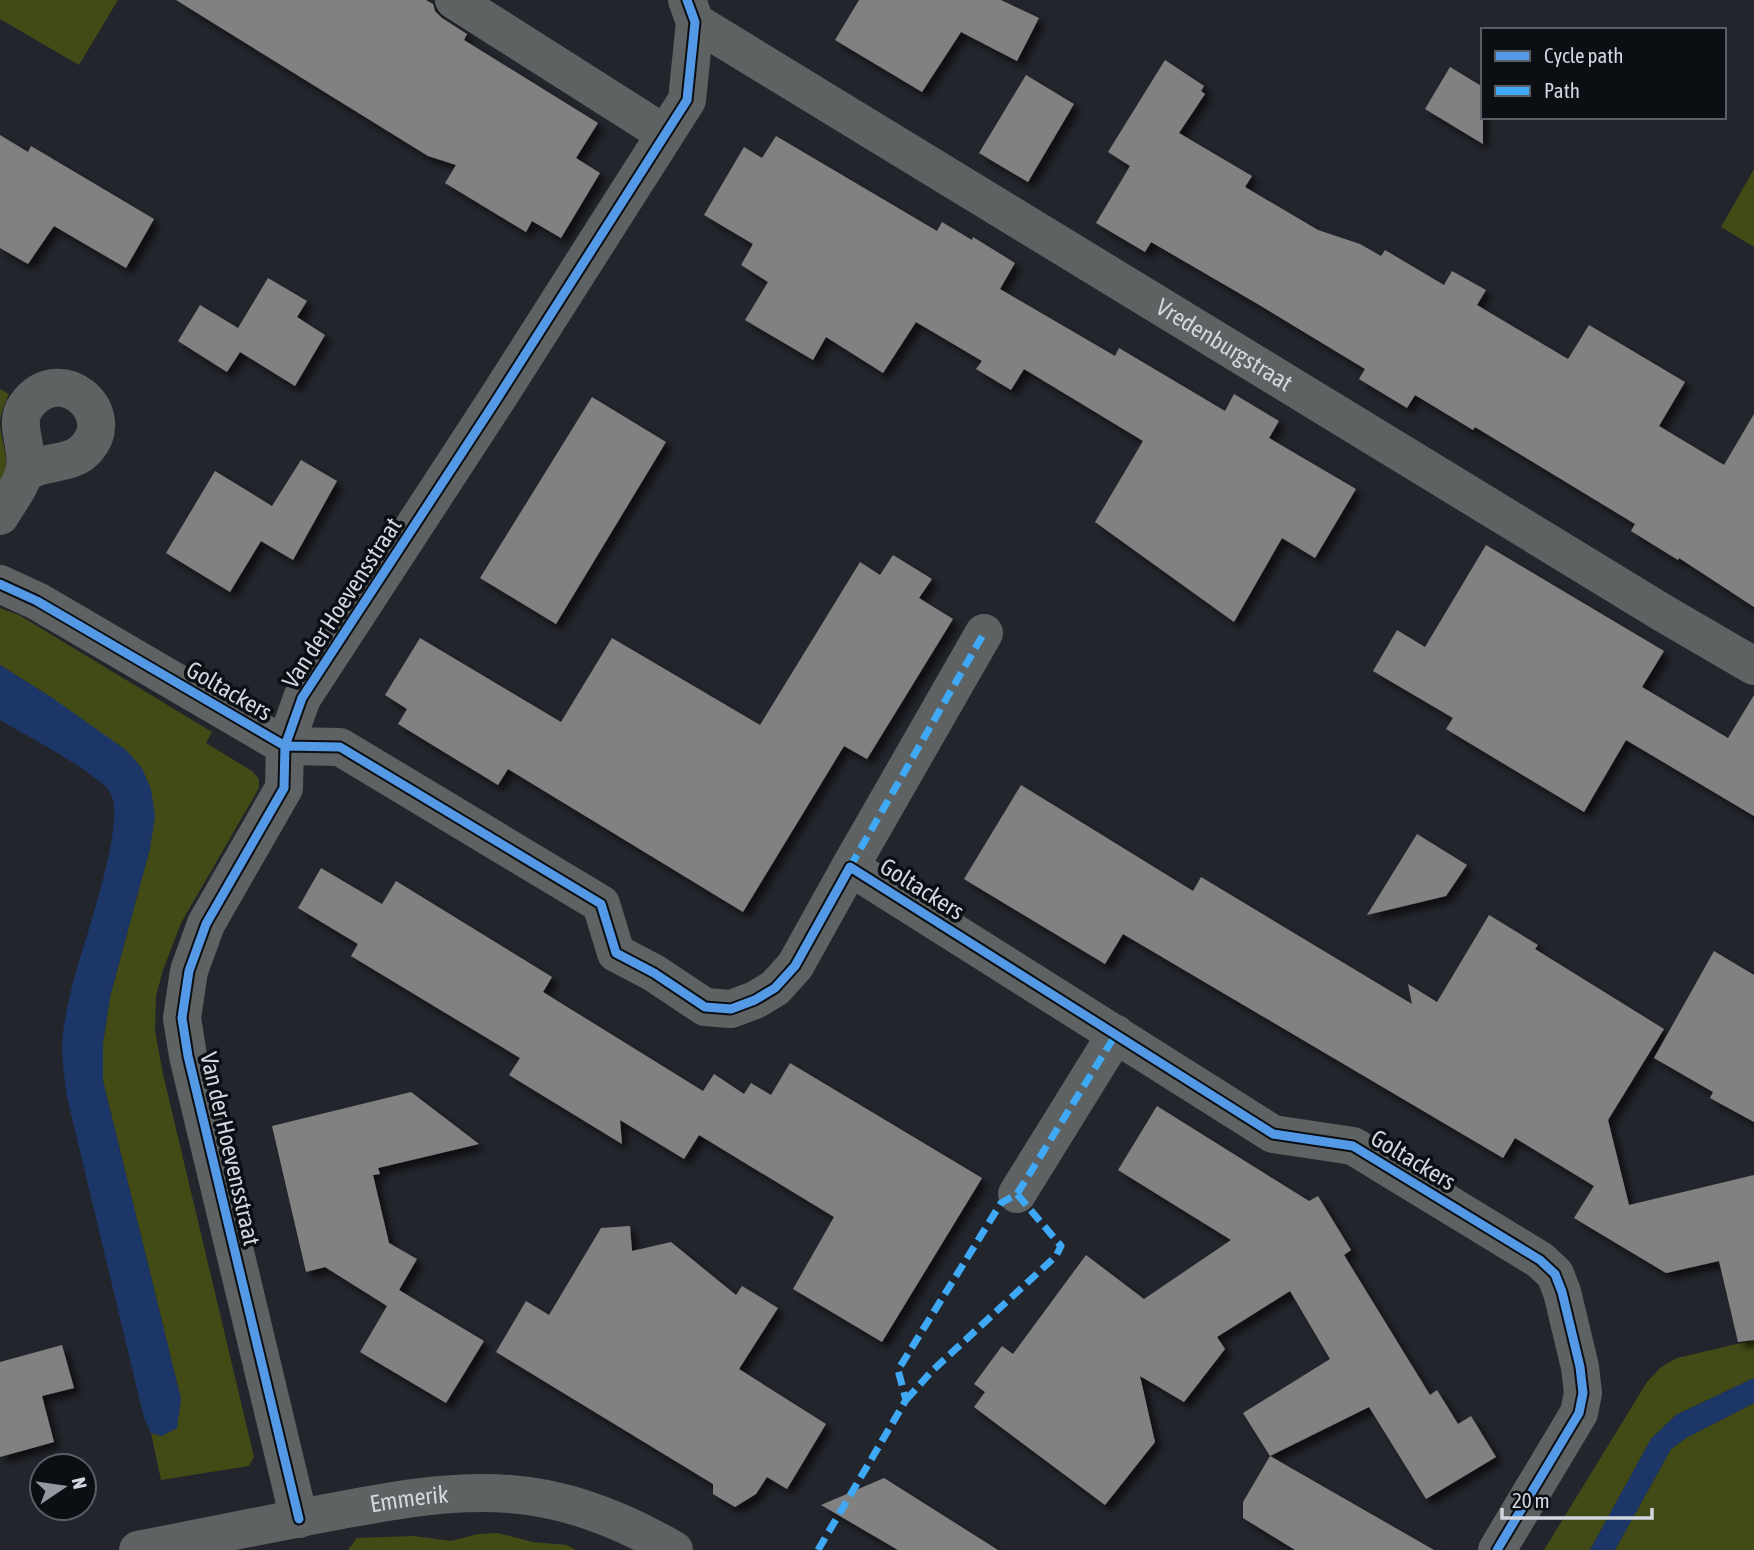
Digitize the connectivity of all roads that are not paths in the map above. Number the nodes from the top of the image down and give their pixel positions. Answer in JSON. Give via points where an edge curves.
{"nodes":[{"id":1,"x":454,"y":0,"type":"edge"},
{"id":2,"x":691,"y":11,"type":"edge"},
{"id":3,"x":665,"y":134,"type":"junction"},
{"id":4,"x":25,"y":473,"type":"dead end"},
{"id":5,"x":0,"y":516,"type":"edge"},
{"id":6,"x":0,"y":584,"type":"edge"},
{"id":7,"x":984,"y":633,"type":"dead end"},
{"id":8,"x":1754,"y":666,"type":"edge"},
{"id":9,"x":285,"y":746,"type":"junction"},
{"id":10,"x":850,"y":867,"type":"junction"},
{"id":11,"x":1116,"y":1034,"type":"junction"},
{"id":12,"x":1017,"y":1194,"type":"dead end"},
{"id":13,"x":299,"y":1519,"type":"junction"},
{"id":14,"x":138,"y":1550,"type":"edge"},
{"id":15,"x":674,"y":1550,"type":"edge"},
{"id":16,"x":1497,"y":1550,"type":"edge"}],
"edges":[{"from":1,"to":3,"type":"street"},
{"from":2,"to":3,"type":"street","name":"Van der Hoevensstraat","via":[[687,100]]},
{"from":2,"to":8,"type":"street","name":"Vredenburgstraat"},
{"from":3,"to":9,"type":"street","name":"Van der Hoevensstraat","via":[[302,698]]},
{"from":4,"to":5,"type":"street"},
{"from":6,"to":9,"type":"street","name":"Goltackers","via":[[37,601]]},
{"from":7,"to":10,"type":"street","name":"Goltackers"},
{"from":9,"to":10,"type":"street","name":"Goltackers","via":[[340,747],[601,904],[616,953],[705,1007],[731,1009],[775,988],[794,966]]},
{"from":9,"to":13,"type":"street","name":"Van der Hoevensstraat","via":[[284,788],[206,924],[189,971],[182,1018]]},
{"from":10,"to":11,"type":"street","name":"Goltackers"},
{"from":11,"to":12,"type":"street"},
{"from":11,"to":16,"type":"street","name":"Goltackers","via":[[1273,1134],[1353,1146],[1540,1260],[1555,1275],[1580,1367],[1583,1393],[1579,1413]]},
{"from":13,"to":14,"type":"street","name":"Emmerik"},
{"from":13,"to":15,"type":"street","name":"Emmerik","via":[[383,1501],[463,1493],[512,1494],[607,1516]]}]}
